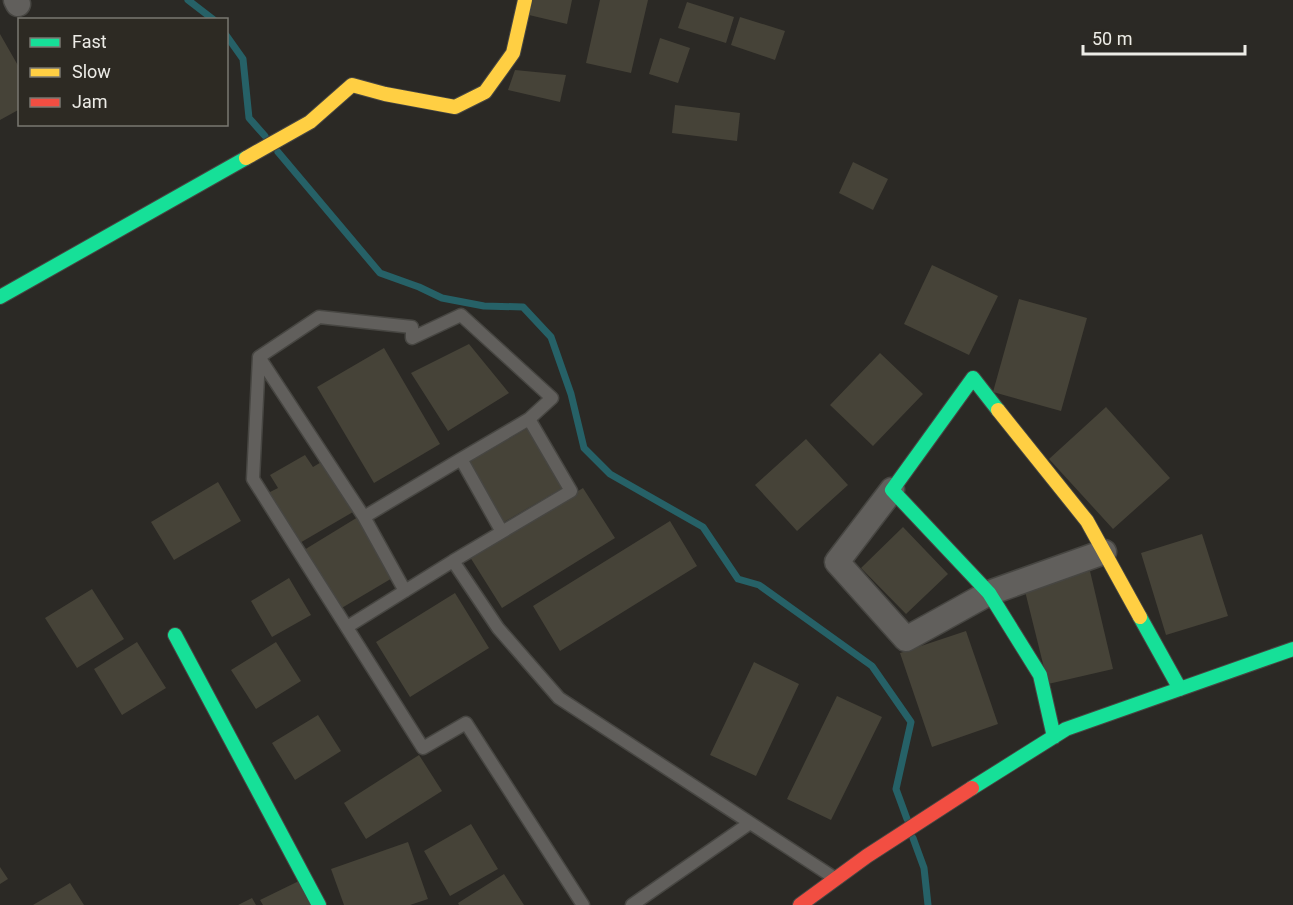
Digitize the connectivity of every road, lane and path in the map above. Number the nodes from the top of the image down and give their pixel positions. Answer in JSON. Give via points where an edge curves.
{"nodes":[{"id":1,"x":525,"y":0,"type":"edge"},
{"id":2,"x":0,"y":297,"type":"edge"},
{"id":3,"x":260,"y":357,"type":"junction"},
{"id":4,"x":530,"y":418,"type":"junction"},
{"id":5,"x":461,"y":459,"type":"junction"},
{"id":6,"x":892,"y":490,"type":"junction"},
{"id":7,"x":364,"y":517,"type":"junction"},
{"id":8,"x":502,"y":532,"type":"junction"},
{"id":9,"x":1104,"y":552,"type":"junction"},
{"id":10,"x":453,"y":561,"type":"junction"},
{"id":11,"x":405,"y":591,"type":"junction"},
{"id":12,"x":989,"y":593,"type":"junction"},
{"id":13,"x":347,"y":627,"type":"junction"},
{"id":14,"x":175,"y":635,"type":"dead end"},
{"id":15,"x":1293,"y":649,"type":"edge"},
{"id":16,"x":1180,"y":689,"type":"junction"},
{"id":17,"x":1054,"y":737,"type":"junction"},
{"id":18,"x":750,"y":823,"type":"junction"},
{"id":19,"x":836,"y":879,"type":"junction"},
{"id":20,"x":319,"y":905,"type":"edge"},
{"id":21,"x":583,"y":905,"type":"edge"},
{"id":22,"x":632,"y":905,"type":"edge"},
{"id":23,"x":800,"y":905,"type":"edge"}],
"edges":[{"from":1,"to":2,"type":"street","via":[[513,53],[485,92],[455,107],[352,86],[310,122]]},
{"from":3,"to":4,"type":"lane","via":[[319,317],[412,327],[412,338],[461,315],[552,398]]},
{"from":3,"to":7,"type":"lane"},
{"from":3,"to":13,"type":"lane","via":[[253,479]]},
{"from":4,"to":5,"type":"lane"},
{"from":4,"to":8,"type":"lane","via":[[571,491]]},
{"from":5,"to":7,"type":"lane"},
{"from":5,"to":8,"type":"lane"},
{"from":6,"to":9,"type":"street","via":[[973,378],[1087,521]]},
{"from":6,"to":12,"type":"street"},
{"from":6,"to":12,"type":"street","via":[[837,562],[906,639]]},
{"from":7,"to":11,"type":"lane"},
{"from":8,"to":10,"type":"lane"},
{"from":9,"to":12,"type":"street"},
{"from":9,"to":16,"type":"street"},
{"from":10,"to":11,"type":"lane"},
{"from":10,"to":18,"type":"lane","via":[[498,628],[559,698]]},
{"from":11,"to":13,"type":"lane"},
{"from":12,"to":17,"type":"street","via":[[1040,675]]},
{"from":13,"to":21,"type":"lane","via":[[423,748],[466,723]]},
{"from":14,"to":20,"type":"street"},
{"from":15,"to":16,"type":"street"},
{"from":16,"to":17,"type":"street","via":[[1066,729]]},
{"from":17,"to":19,"type":"street"},
{"from":18,"to":19,"type":"lane"},
{"from":18,"to":22,"type":"lane"},
{"from":19,"to":23,"type":"street"}]}
